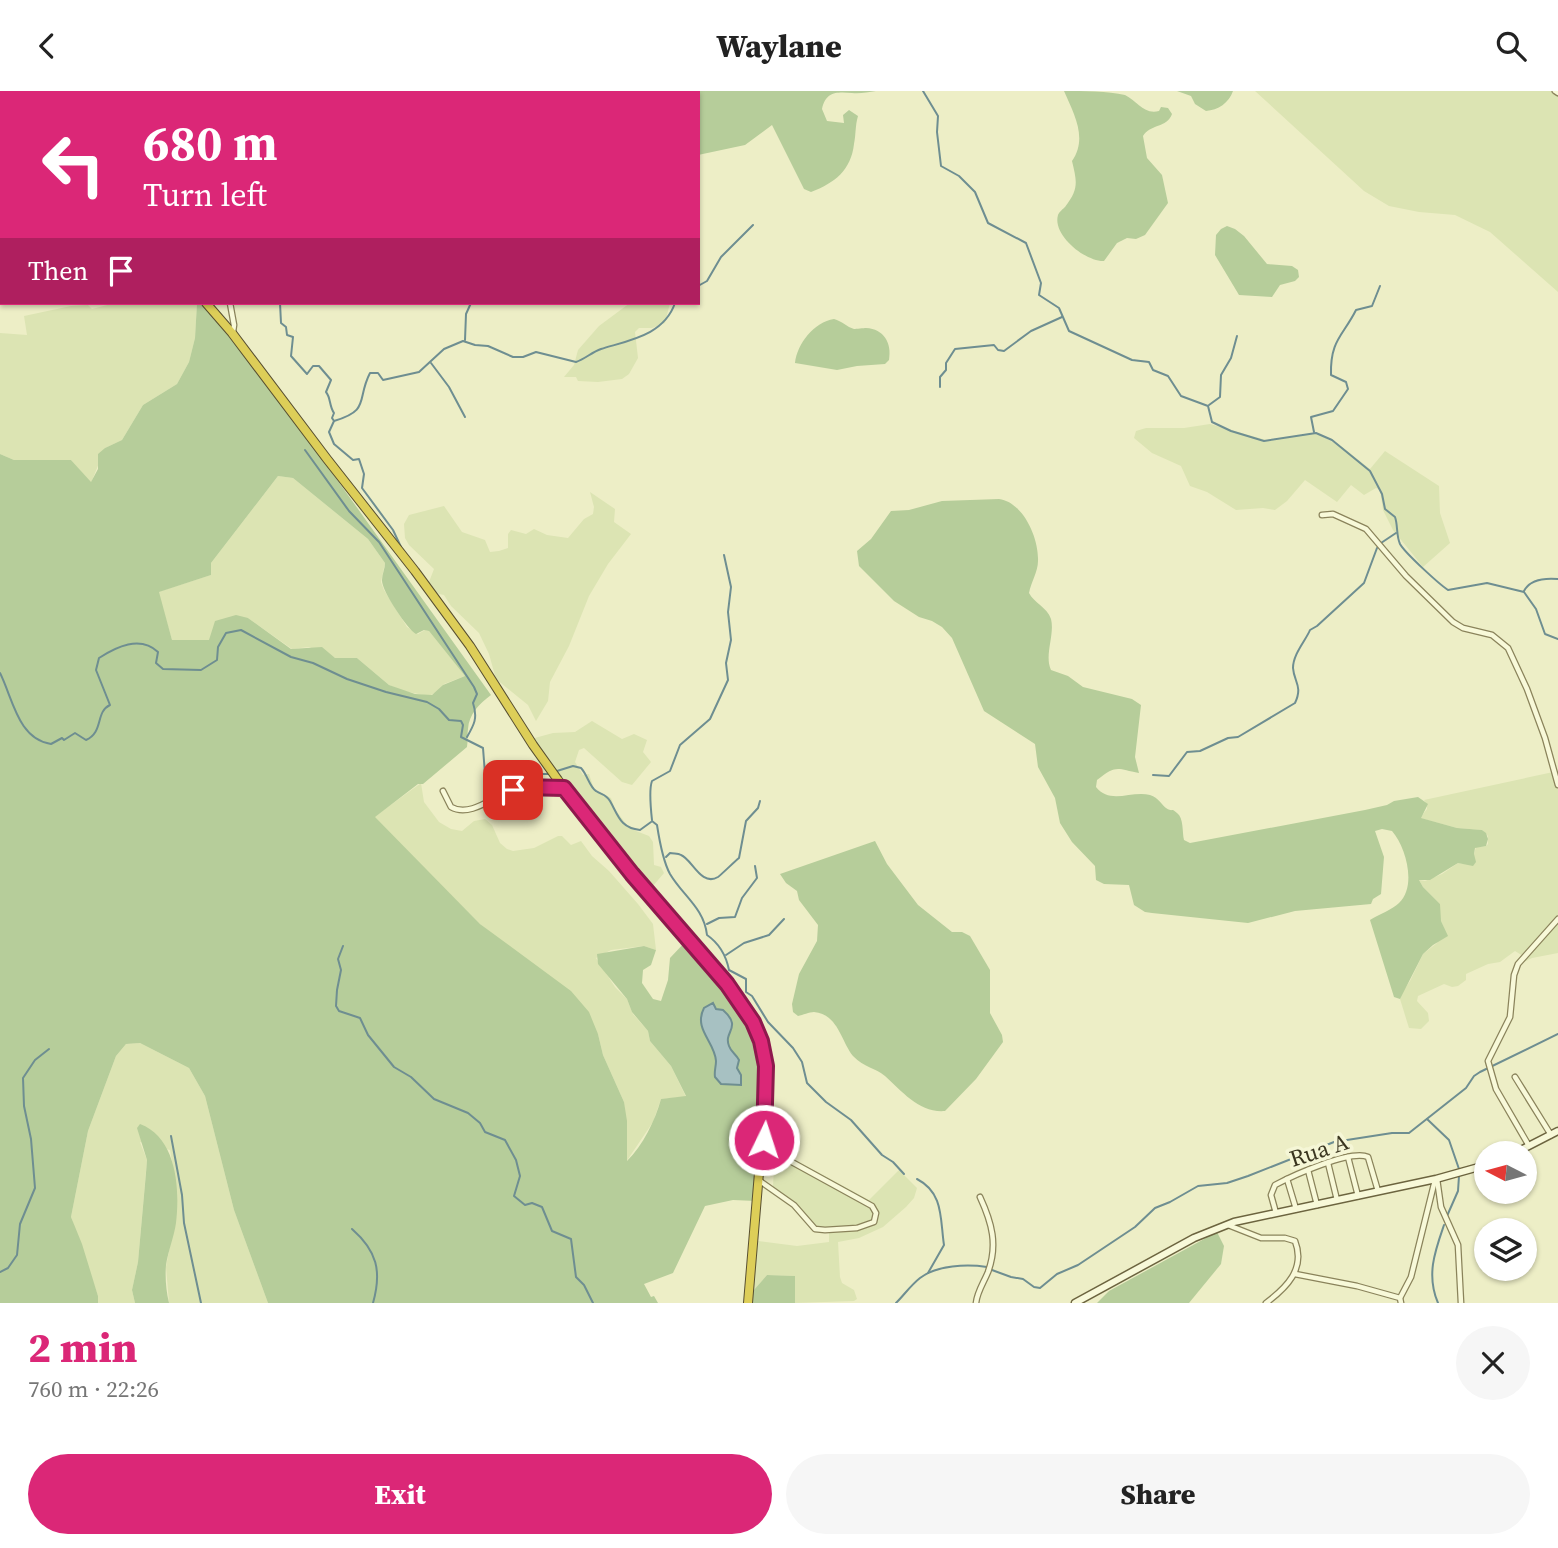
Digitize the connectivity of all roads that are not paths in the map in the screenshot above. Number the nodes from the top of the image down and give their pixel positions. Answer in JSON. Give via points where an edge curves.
{"nodes":[{"id":1,"x":208,"y":305,"type":"edge"},
{"id":2,"x":230,"y":305,"type":"edge"},
{"id":3,"x":232,"y":333,"type":"junction"},
{"id":4,"x":1322,"y":515,"type":"dead end"},
{"id":5,"x":1558,"y":785,"type":"edge"},
{"id":6,"x":564,"y":788,"type":"junction"},
{"id":7,"x":443,"y":791,"type":"dead end"},
{"id":8,"x":1558,"y":919,"type":"edge"},
{"id":9,"x":1515,"y":1077,"type":"dead end"},
{"id":10,"x":1558,"y":1131,"type":"edge"},
{"id":11,"x":1551,"y":1136,"type":"junction"},
{"id":12,"x":1526,"y":1141,"type":"edge"},
{"id":13,"x":1537,"y":1143,"type":"edge"},
{"id":14,"x":1348,"y":1157,"type":"junction"},
{"id":15,"x":780,"y":1160,"type":"dead end"},
{"id":16,"x":1328,"y":1163,"type":"junction"},
{"id":17,"x":1474,"y":1168,"type":"edge"},
{"id":18,"x":1308,"y":1170,"type":"junction"},
{"id":19,"x":1287,"y":1179,"type":"junction"},
{"id":20,"x":1436,"y":1179,"type":"junction"},
{"id":21,"x":760,"y":1181,"type":"junction"},
{"id":22,"x":1378,"y":1191,"type":"junction"},
{"id":23,"x":1358,"y":1196,"type":"junction"},
{"id":24,"x":980,"y":1197,"type":"dead end"},
{"id":25,"x":1337,"y":1200,"type":"junction"},
{"id":26,"x":1317,"y":1205,"type":"junction"},
{"id":27,"x":1296,"y":1209,"type":"junction"},
{"id":28,"x":1276,"y":1213,"type":"junction"},
{"id":29,"x":1227,"y":1225,"type":"junction"},
{"id":30,"x":1295,"y":1274,"type":"junction"},
{"id":31,"x":1400,"y":1301,"type":"edge"},
{"id":32,"x":748,"y":1303,"type":"edge"},
{"id":33,"x":976,"y":1303,"type":"edge"},
{"id":34,"x":1075,"y":1303,"type":"edge"},
{"id":35,"x":1266,"y":1303,"type":"edge"},
{"id":36,"x":1461,"y":1303,"type":"edge"}],
"edges":[{"from":1,"to":3,"type":"highway"},
{"from":2,"to":3,"type":"street"},
{"from":3,"to":6,"type":"highway","via":[[470,646]]},
{"from":4,"to":5,"type":"street","via":[[1333,514],[1366,529],[1452,622],[1492,635],[1508,648],[1532,700]]},
{"from":6,"to":7,"type":"street","via":[[518,788],[461,810],[451,807]]},
{"from":6,"to":21,"type":"highway","via":[[736,995],[758,1031],[767,1078]]},
{"from":8,"to":12,"type":"street","via":[[1518,964],[1510,1017],[1491,1054],[1489,1069],[1496,1089]]},
{"from":9,"to":11,"type":"street"},
{"from":10,"to":11,"type":"street"},
{"from":11,"to":13,"type":"street"},
{"from":14,"to":16,"type":"street","name":"Rua A"},
{"from":14,"to":22,"type":"street","name":"Rua A","via":[[1368,1157]]},
{"from":14,"to":23,"type":"street"},
{"from":15,"to":21,"type":"street","via":[[790,1161],[872,1206],[874,1222],[857,1228],[815,1229],[794,1205]]},
{"from":16,"to":18,"type":"street","name":"Rua A"},
{"from":16,"to":25,"type":"street"},
{"from":17,"to":20,"type":"street"},
{"from":18,"to":19,"type":"street","name":"Rua A"},
{"from":18,"to":26,"type":"street"},
{"from":19,"to":27,"type":"street"},
{"from":19,"to":28,"type":"street","name":"Rua A","via":[[1272,1188]]},
{"from":20,"to":22,"type":"street"},
{"from":20,"to":31,"type":"street","via":[[1411,1277]]},
{"from":20,"to":36,"type":"street","via":[[1441,1207],[1458,1245]]},
{"from":21,"to":32,"type":"highway"},
{"from":22,"to":23,"type":"street"},
{"from":23,"to":25,"type":"street"},
{"from":24,"to":33,"type":"street","via":[[993,1229],[993,1249]]},
{"from":25,"to":26,"type":"street"},
{"from":26,"to":27,"type":"street"},
{"from":27,"to":28,"type":"street"},
{"from":28,"to":29,"type":"street"},
{"from":29,"to":30,"type":"street","via":[[1261,1238],[1295,1241]]},
{"from":29,"to":34,"type":"street","via":[[1194,1238]]},
{"from":30,"to":31,"type":"street","via":[[1357,1286]]},
{"from":30,"to":35,"type":"street"}]}
